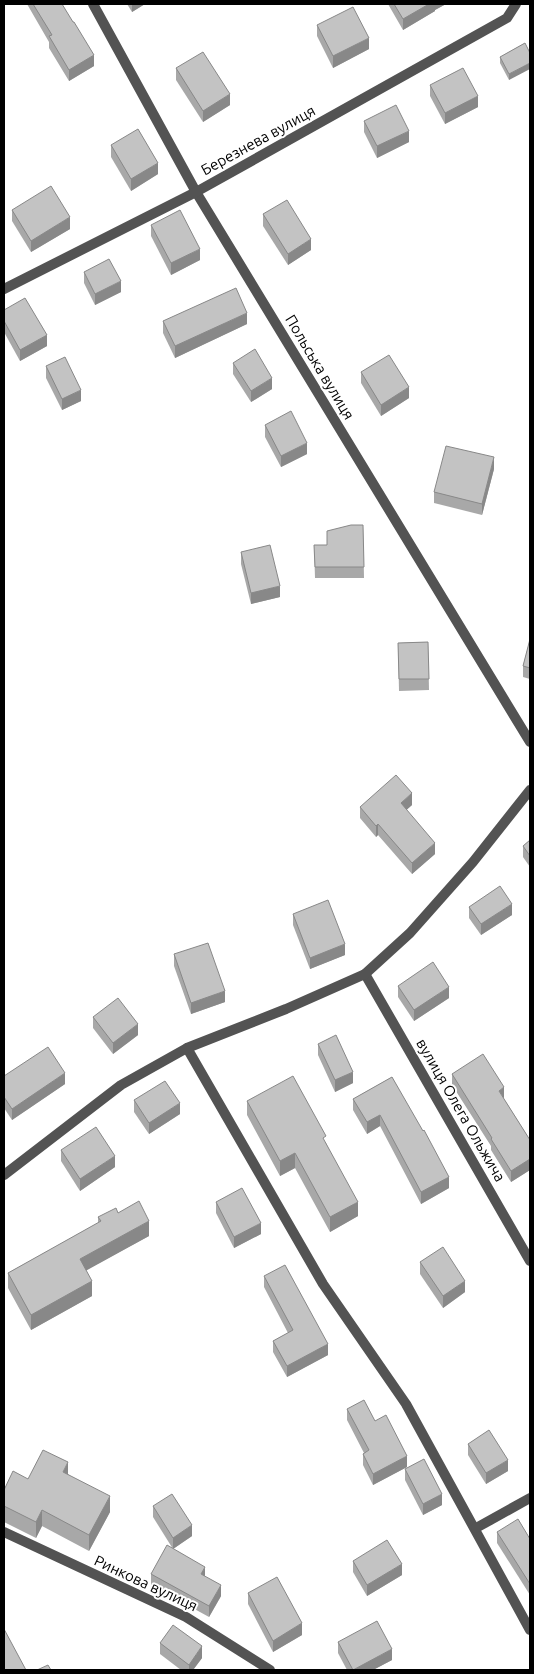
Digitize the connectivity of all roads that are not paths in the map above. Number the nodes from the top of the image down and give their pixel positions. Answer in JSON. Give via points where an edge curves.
{"nodes":[{"id":1,"x":93,"y":4,"type":"edge"},
{"id":2,"x":516,"y":4,"type":"edge"},
{"id":3,"x":196,"y":192,"type":"junction"},
{"id":4,"x":4,"y":289,"type":"edge"},
{"id":5,"x":530,"y":742,"type":"edge"},
{"id":6,"x":530,"y":790,"type":"edge"},
{"id":7,"x":365,"y":974,"type":"junction"},
{"id":8,"x":187,"y":1048,"type":"junction"},
{"id":9,"x":4,"y":1175,"type":"edge"},
{"id":10,"x":530,"y":1261,"type":"edge"},
{"id":11,"x":530,"y":1498,"type":"edge"},
{"id":12,"x":476,"y":1528,"type":"junction"},
{"id":13,"x":4,"y":1532,"type":"edge"},
{"id":14,"x":530,"y":1630,"type":"edge"},
{"id":15,"x":270,"y":1670,"type":"edge"}],
"edges":[{"from":1,"to":3,"type":"street","name":"Польська вулиця"},
{"from":2,"to":3,"type":"street","name":"Березнева вулиця","via":[[507,18]]},
{"from":3,"to":4,"type":"street","name":"Березнева вулиця"},
{"from":3,"to":5,"type":"street","name":"Польська вулиця"},
{"from":6,"to":7,"type":"street","via":[[473,862],[410,933]]},
{"from":7,"to":8,"type":"street"},
{"from":7,"to":10,"type":"street","name":"вулиця Олега Ольжича"},
{"from":8,"to":9,"type":"street","via":[[121,1085]]},
{"from":8,"to":12,"type":"street","via":[[323,1284],[406,1404]]},
{"from":11,"to":12,"type":"street"},
{"from":12,"to":14,"type":"street"},
{"from":13,"to":15,"type":"street","name":"Ринкова вулиця","via":[[186,1617]]}]}
